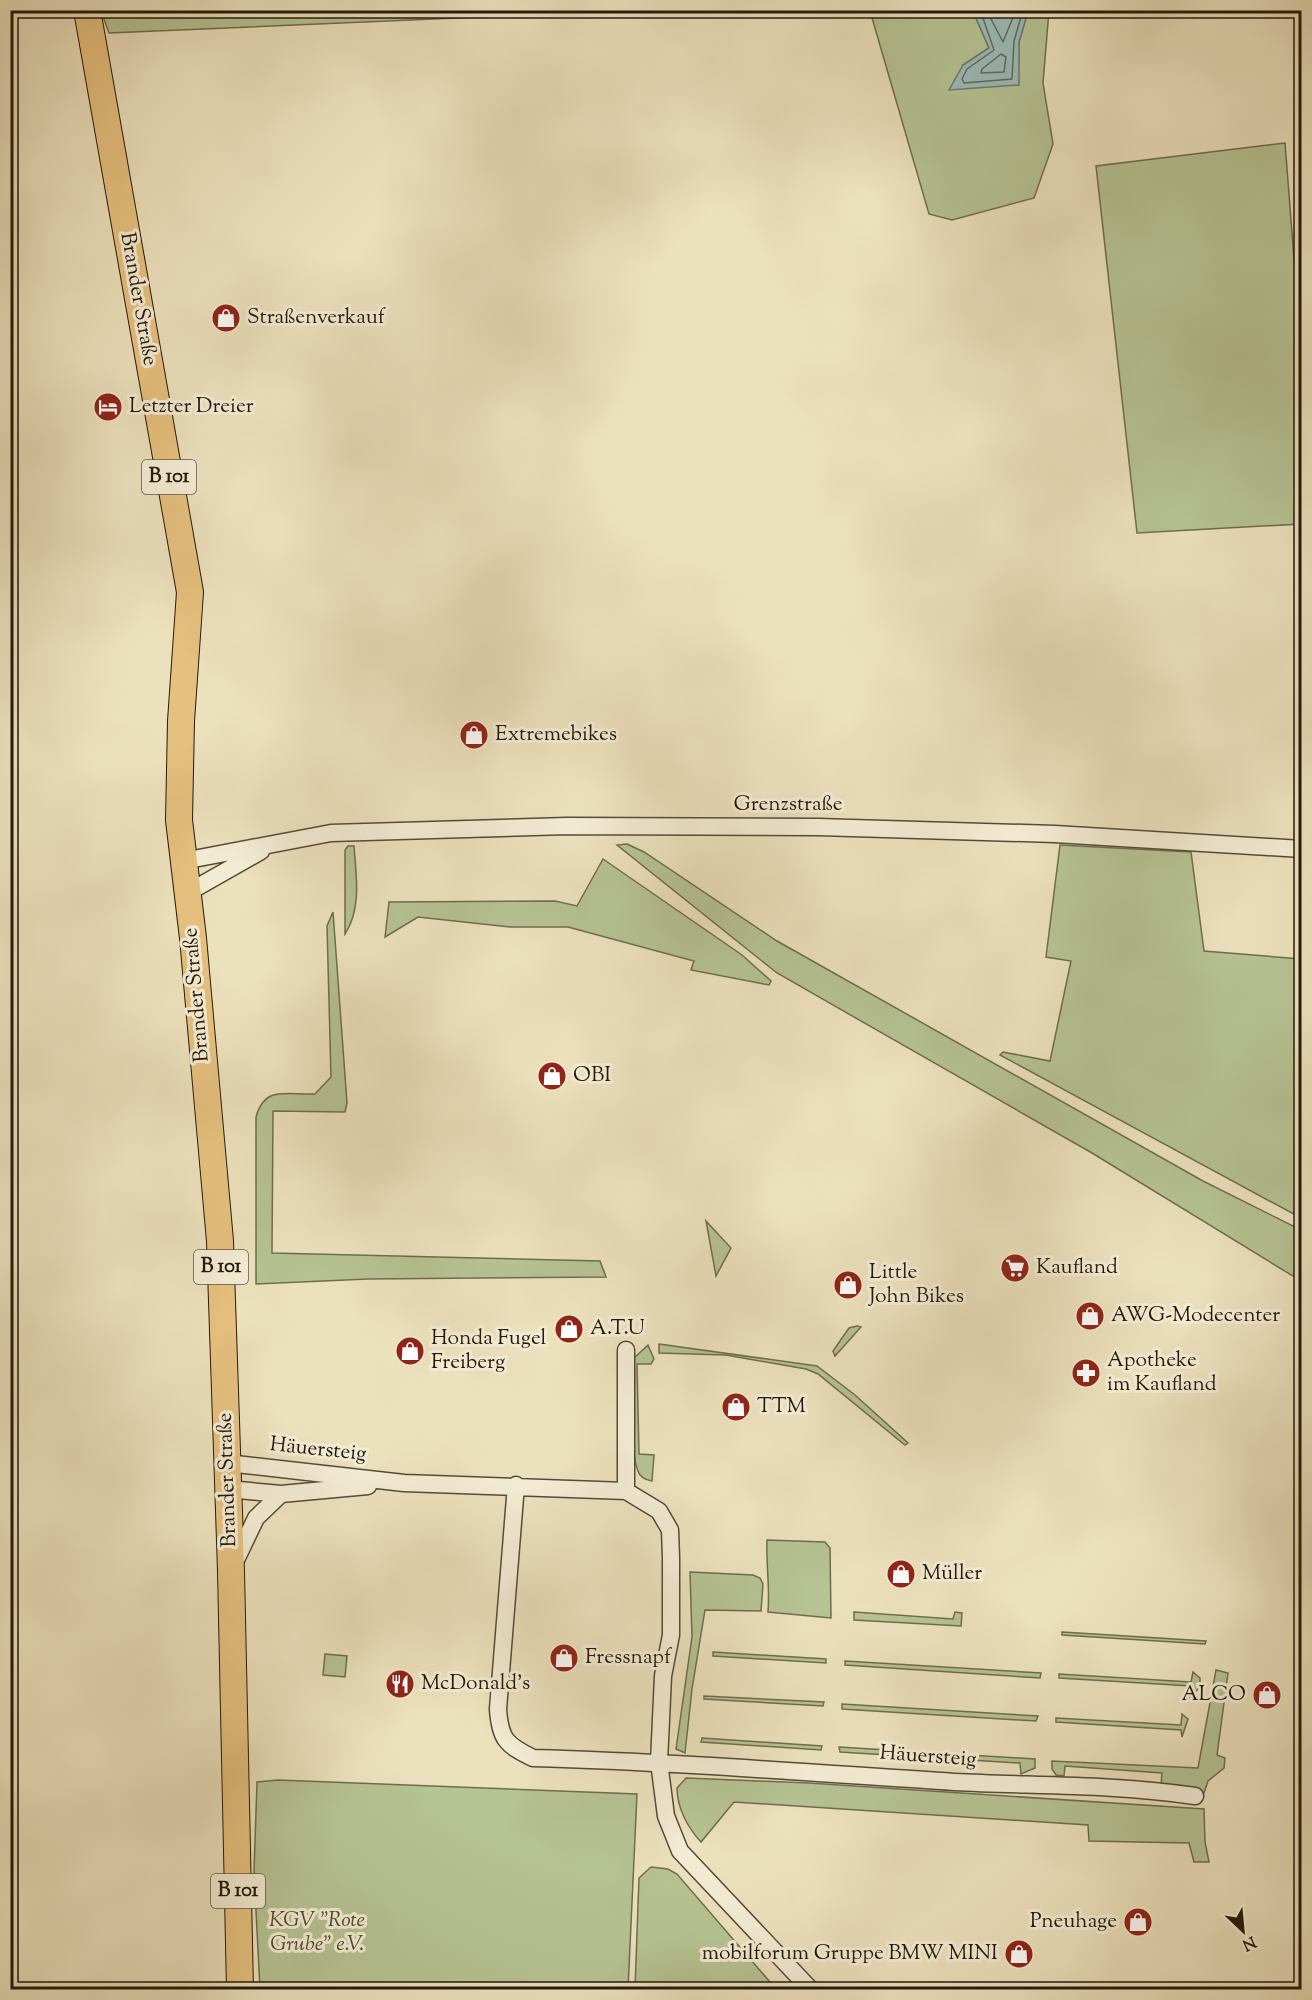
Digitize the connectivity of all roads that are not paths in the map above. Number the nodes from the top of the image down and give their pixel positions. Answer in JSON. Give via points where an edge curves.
{"nodes":[{"id":1,"x":87,"y":10,"type":"edge"},
{"id":2,"x":275,"y":844,"type":"junction"},
{"id":3,"x":1302,"y":849,"type":"edge"},
{"id":4,"x":183,"y":861,"type":"junction"},
{"id":5,"x":187,"y":894,"type":"junction"},
{"id":6,"x":626,"y":1350,"type":"dead end"},
{"id":7,"x":227,"y":1463,"type":"junction"},
{"id":8,"x":404,"y":1483,"type":"junction"},
{"id":9,"x":516,"y":1485,"type":"junction"},
{"id":10,"x":228,"y":1489,"type":"junction"},
{"id":11,"x":626,"y":1491,"type":"junction"},
{"id":12,"x":281,"y":1494,"type":"junction"},
{"id":13,"x":231,"y":1572,"type":"junction"},
{"id":14,"x":659,"y":1762,"type":"junction"},
{"id":15,"x":1195,"y":1796,"type":"dead end"},
{"id":16,"x":240,"y":1989,"type":"edge"},
{"id":17,"x":811,"y":1989,"type":"edge"}],
"edges":[{"from":1,"to":4,"type":"main road","name":"Brander Straße","number":"B 101","via":[[190,592],[181,721],[179,820]]},
{"from":2,"to":3,"type":"street","name":"Grenzstraße","via":[[331,833],[373,831],[567,826],[818,827],[1055,834]]},
{"from":2,"to":4,"type":"street","name":"Grenzstraße"},
{"from":2,"to":5,"type":"street","name":"Grenzstraße"},
{"from":4,"to":5,"type":"main road","name":"Brander Straße","number":"B 101"},
{"from":5,"to":7,"type":"main road","name":"Brander Straße","number":"B 101","via":[[220,1241]]},
{"from":6,"to":11,"type":"street"},
{"from":7,"to":8,"type":"street","name":"Häuersteig"},
{"from":7,"to":10,"type":"main road","name":"Brander Straße","number":"B 101"},
{"from":8,"to":9,"type":"street","name":"Häuersteig"},
{"from":8,"to":12,"type":"street","name":"Häuersteig"},
{"from":9,"to":11,"type":"street","name":"Häuersteig"},
{"from":9,"to":14,"type":"street","name":"Häuersteig","via":[[498,1709],[500,1731],[512,1748],[533,1758]]},
{"from":10,"to":12,"type":"street","name":"Häuersteig"},
{"from":10,"to":13,"type":"main road","name":"Brander Straße","number":"B 101"},
{"from":11,"to":14,"type":"street","name":"Häuersteig","via":[[659,1511],[670,1530],[671,1635],[663,1676]]},
{"from":12,"to":13,"type":"street","via":[[256,1518]]},
{"from":13,"to":16,"type":"main road","name":"Brander Straße","number":"B 101"},
{"from":14,"to":15,"type":"street","name":"Häuersteig","via":[[1152,1790]]},
{"from":14,"to":17,"type":"street","name":"Häuersteig","via":[[666,1816],[680,1851]]}]}
